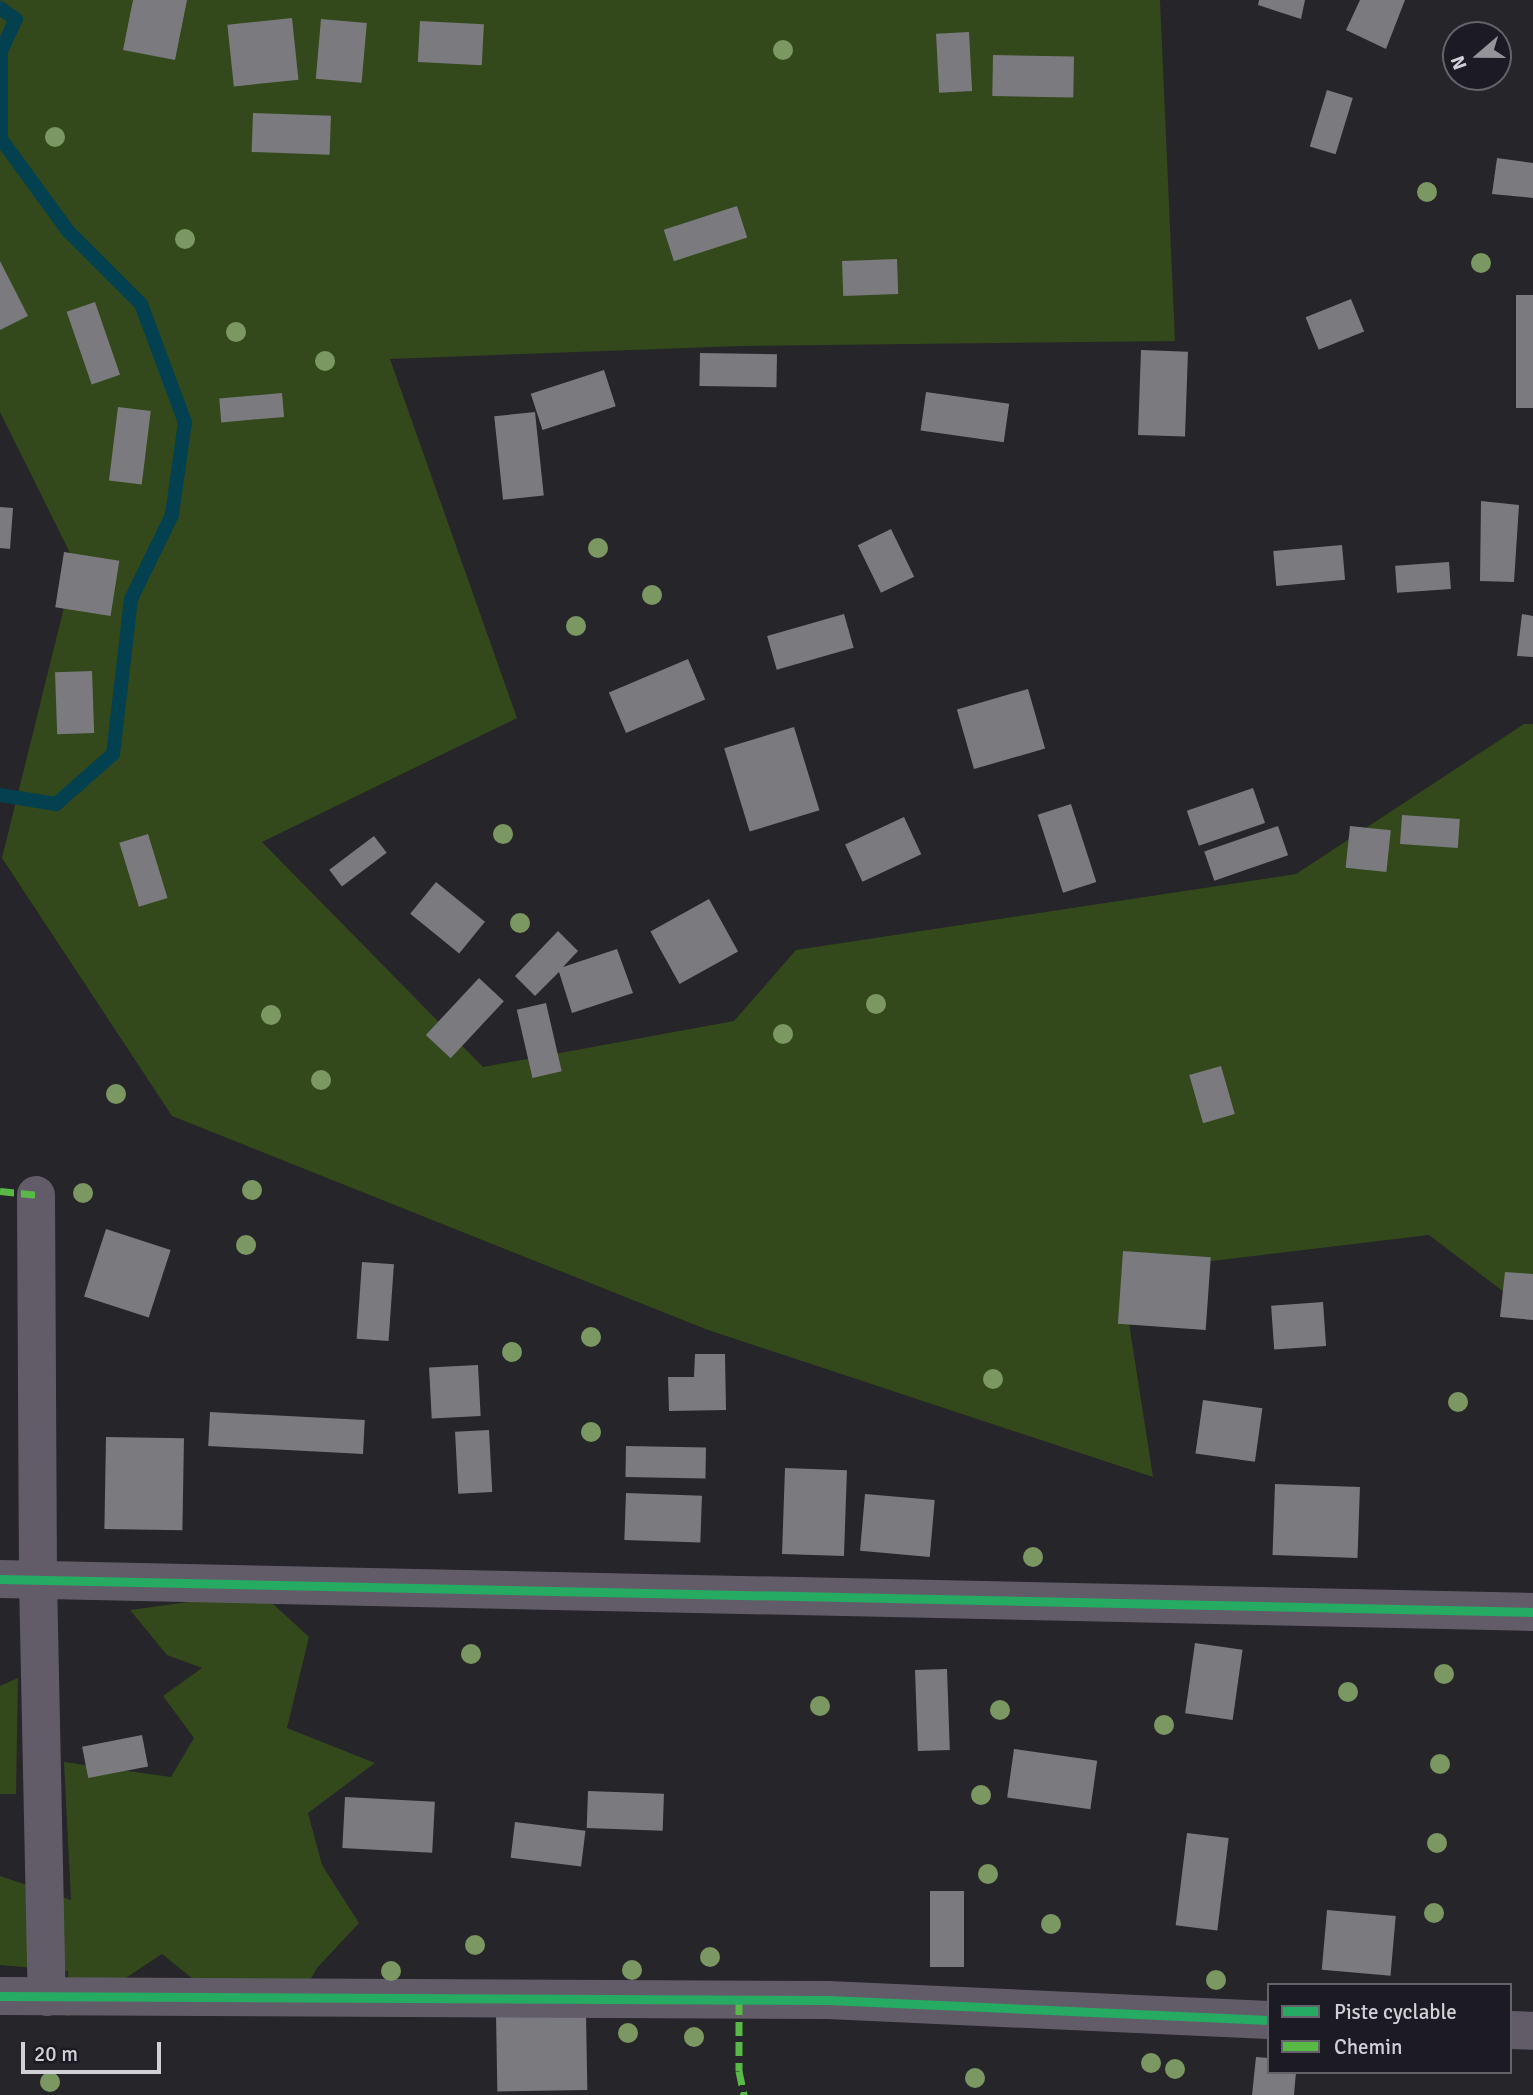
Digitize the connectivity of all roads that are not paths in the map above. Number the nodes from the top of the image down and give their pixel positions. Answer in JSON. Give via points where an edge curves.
{"nodes":[{"id":1,"x":36,"y":1195,"type":"dead end"},
{"id":2,"x":0,"y":1579,"type":"edge"},
{"id":3,"x":38,"y":1580,"type":"junction"},
{"id":4,"x":1533,"y":1612,"type":"edge"},
{"id":5,"x":0,"y":1996,"type":"edge"},
{"id":6,"x":47,"y":1997,"type":"junction"},
{"id":7,"x":1267,"y":2020,"type":"edge"},
{"id":8,"x":1512,"y":2030,"type":"edge"},
{"id":9,"x":1533,"y":2031,"type":"edge"}],
"edges":[{"from":1,"to":3,"type":"street"},
{"from":2,"to":3,"type":"street"},
{"from":3,"to":4,"type":"street"},
{"from":3,"to":6,"type":"street"},
{"from":5,"to":6,"type":"street"},
{"from":6,"to":7,"type":"street","via":[[828,2000]]},
{"from":8,"to":9,"type":"street"}]}
